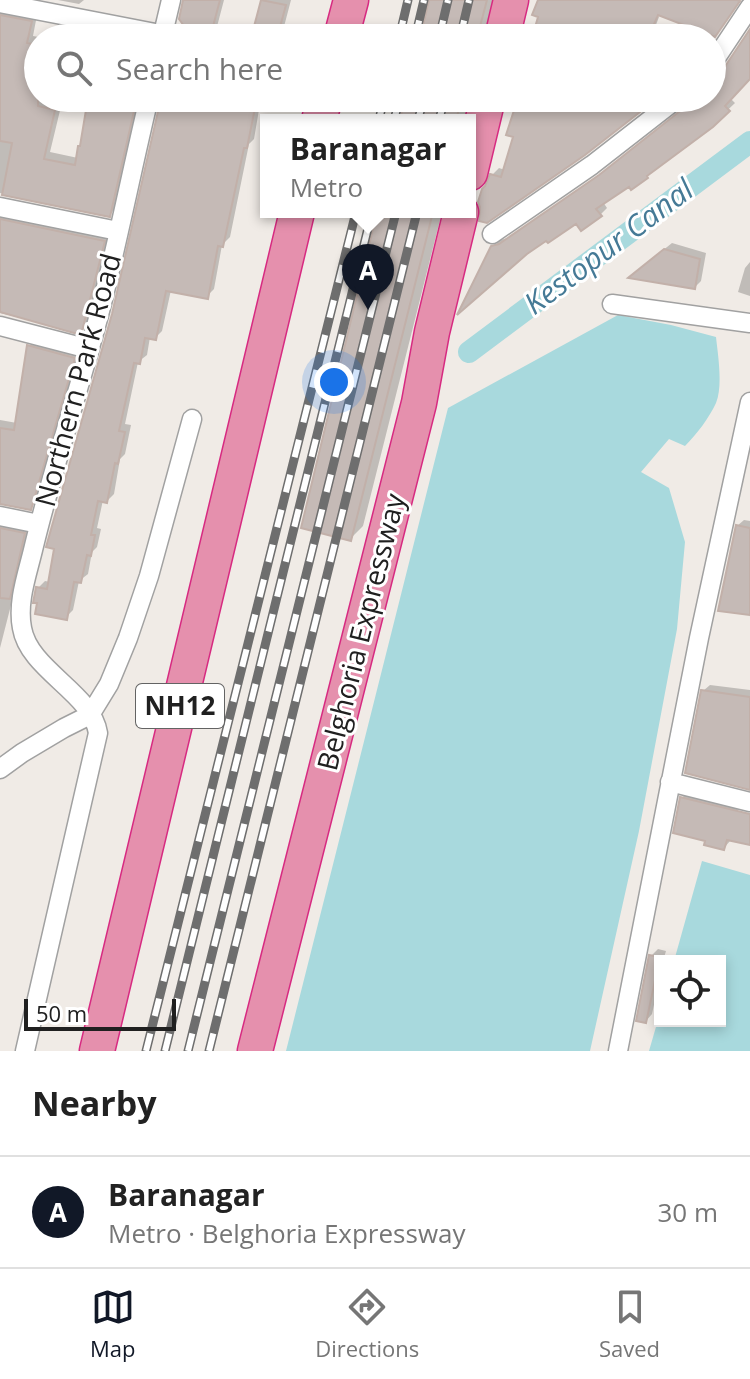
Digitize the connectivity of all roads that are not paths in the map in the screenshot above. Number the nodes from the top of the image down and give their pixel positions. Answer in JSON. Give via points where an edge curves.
{"nodes":[{"id":1,"x":171,"y":0,"type":"edge"},
{"id":2,"x":351,"y":0,"type":"edge"},
{"id":3,"x":0,"y":3,"type":"edge"},
{"id":4,"x":750,"y":7,"type":"edge"},
{"id":5,"x":104,"y":24,"type":"edge"},
{"id":6,"x":170,"y":24,"type":"edge"},
{"id":7,"x":345,"y":24,"type":"edge"},
{"id":8,"x":726,"y":43,"type":"edge"},
{"id":9,"x":146,"y":112,"type":"edge"},
{"id":10,"x":485,"y":112,"type":"edge"},
{"id":11,"x":660,"y":112,"type":"edge"},
{"id":12,"x":476,"y":148,"type":"edge"},
{"id":13,"x":0,"y":207,"type":"edge"},
{"id":14,"x":296,"y":218,"type":"edge"},
{"id":15,"x":460,"y":218,"type":"edge"},
{"id":16,"x":118,"y":231,"type":"junction"},
{"id":17,"x":492,"y":234,"type":"dead end"},
{"id":18,"x":612,"y":304,"type":"dead end"},
{"id":19,"x":750,"y":323,"type":"edge"},
{"id":20,"x":0,"y":326,"type":"edge"},
{"id":21,"x":89,"y":349,"type":"junction"},
{"id":22,"x":750,"y":402,"type":"edge"},
{"id":23,"x":192,"y":419,"type":"dead end"},
{"id":24,"x":0,"y":516,"type":"edge"},
{"id":25,"x":39,"y":524,"type":"junction"},
{"id":26,"x":0,"y":605,"type":"edge"},
{"id":27,"x":19,"y":609,"type":"junction"},
{"id":28,"x":85,"y":709,"type":"junction"},
{"id":29,"x":0,"y":769,"type":"edge"},
{"id":30,"x":670,"y":782,"type":"junction"},
{"id":31,"x":750,"y":802,"type":"edge"},
{"id":32,"x":25,"y":1051,"type":"edge"},
{"id":33,"x":97,"y":1051,"type":"edge"},
{"id":34,"x":255,"y":1051,"type":"edge"},
{"id":35,"x":618,"y":1051,"type":"edge"}],
"edges":[{"from":1,"to":6,"type":"street"},
{"from":2,"to":7,"type":"highway"},
{"from":3,"to":5,"type":"street"},
{"from":4,"to":8,"type":"street"},
{"from":9,"to":16,"type":"street","name":"Northern Park Road"},
{"from":10,"to":12,"type":"highway"},
{"from":11,"to":17,"type":"street"},
{"from":13,"to":16,"type":"street"},
{"from":14,"to":33,"type":"highway","number":"NH12"},
{"from":15,"to":34,"type":"highway","name":"Belghoria Expressway","via":[[419,403]]},
{"from":16,"to":21,"type":"street","name":"Northern Park Road"},
{"from":18,"to":19,"type":"street"},
{"from":20,"to":21,"type":"street"},
{"from":21,"to":25,"type":"street","name":"Northern Park Road"},
{"from":22,"to":30,"type":"street"},
{"from":23,"to":28,"type":"street","via":[[128,638],[109,684]]},
{"from":24,"to":25,"type":"street"},
{"from":25,"to":27,"type":"street","name":"Northern Park Road"},
{"from":26,"to":27,"type":"street"},
{"from":27,"to":28,"type":"street","name":"Northern Park Road","via":[[27,646]]},
{"from":28,"to":29,"type":"street"},
{"from":28,"to":32,"type":"street","via":[[98,733]]},
{"from":30,"to":31,"type":"street"},
{"from":30,"to":35,"type":"street"}]}
